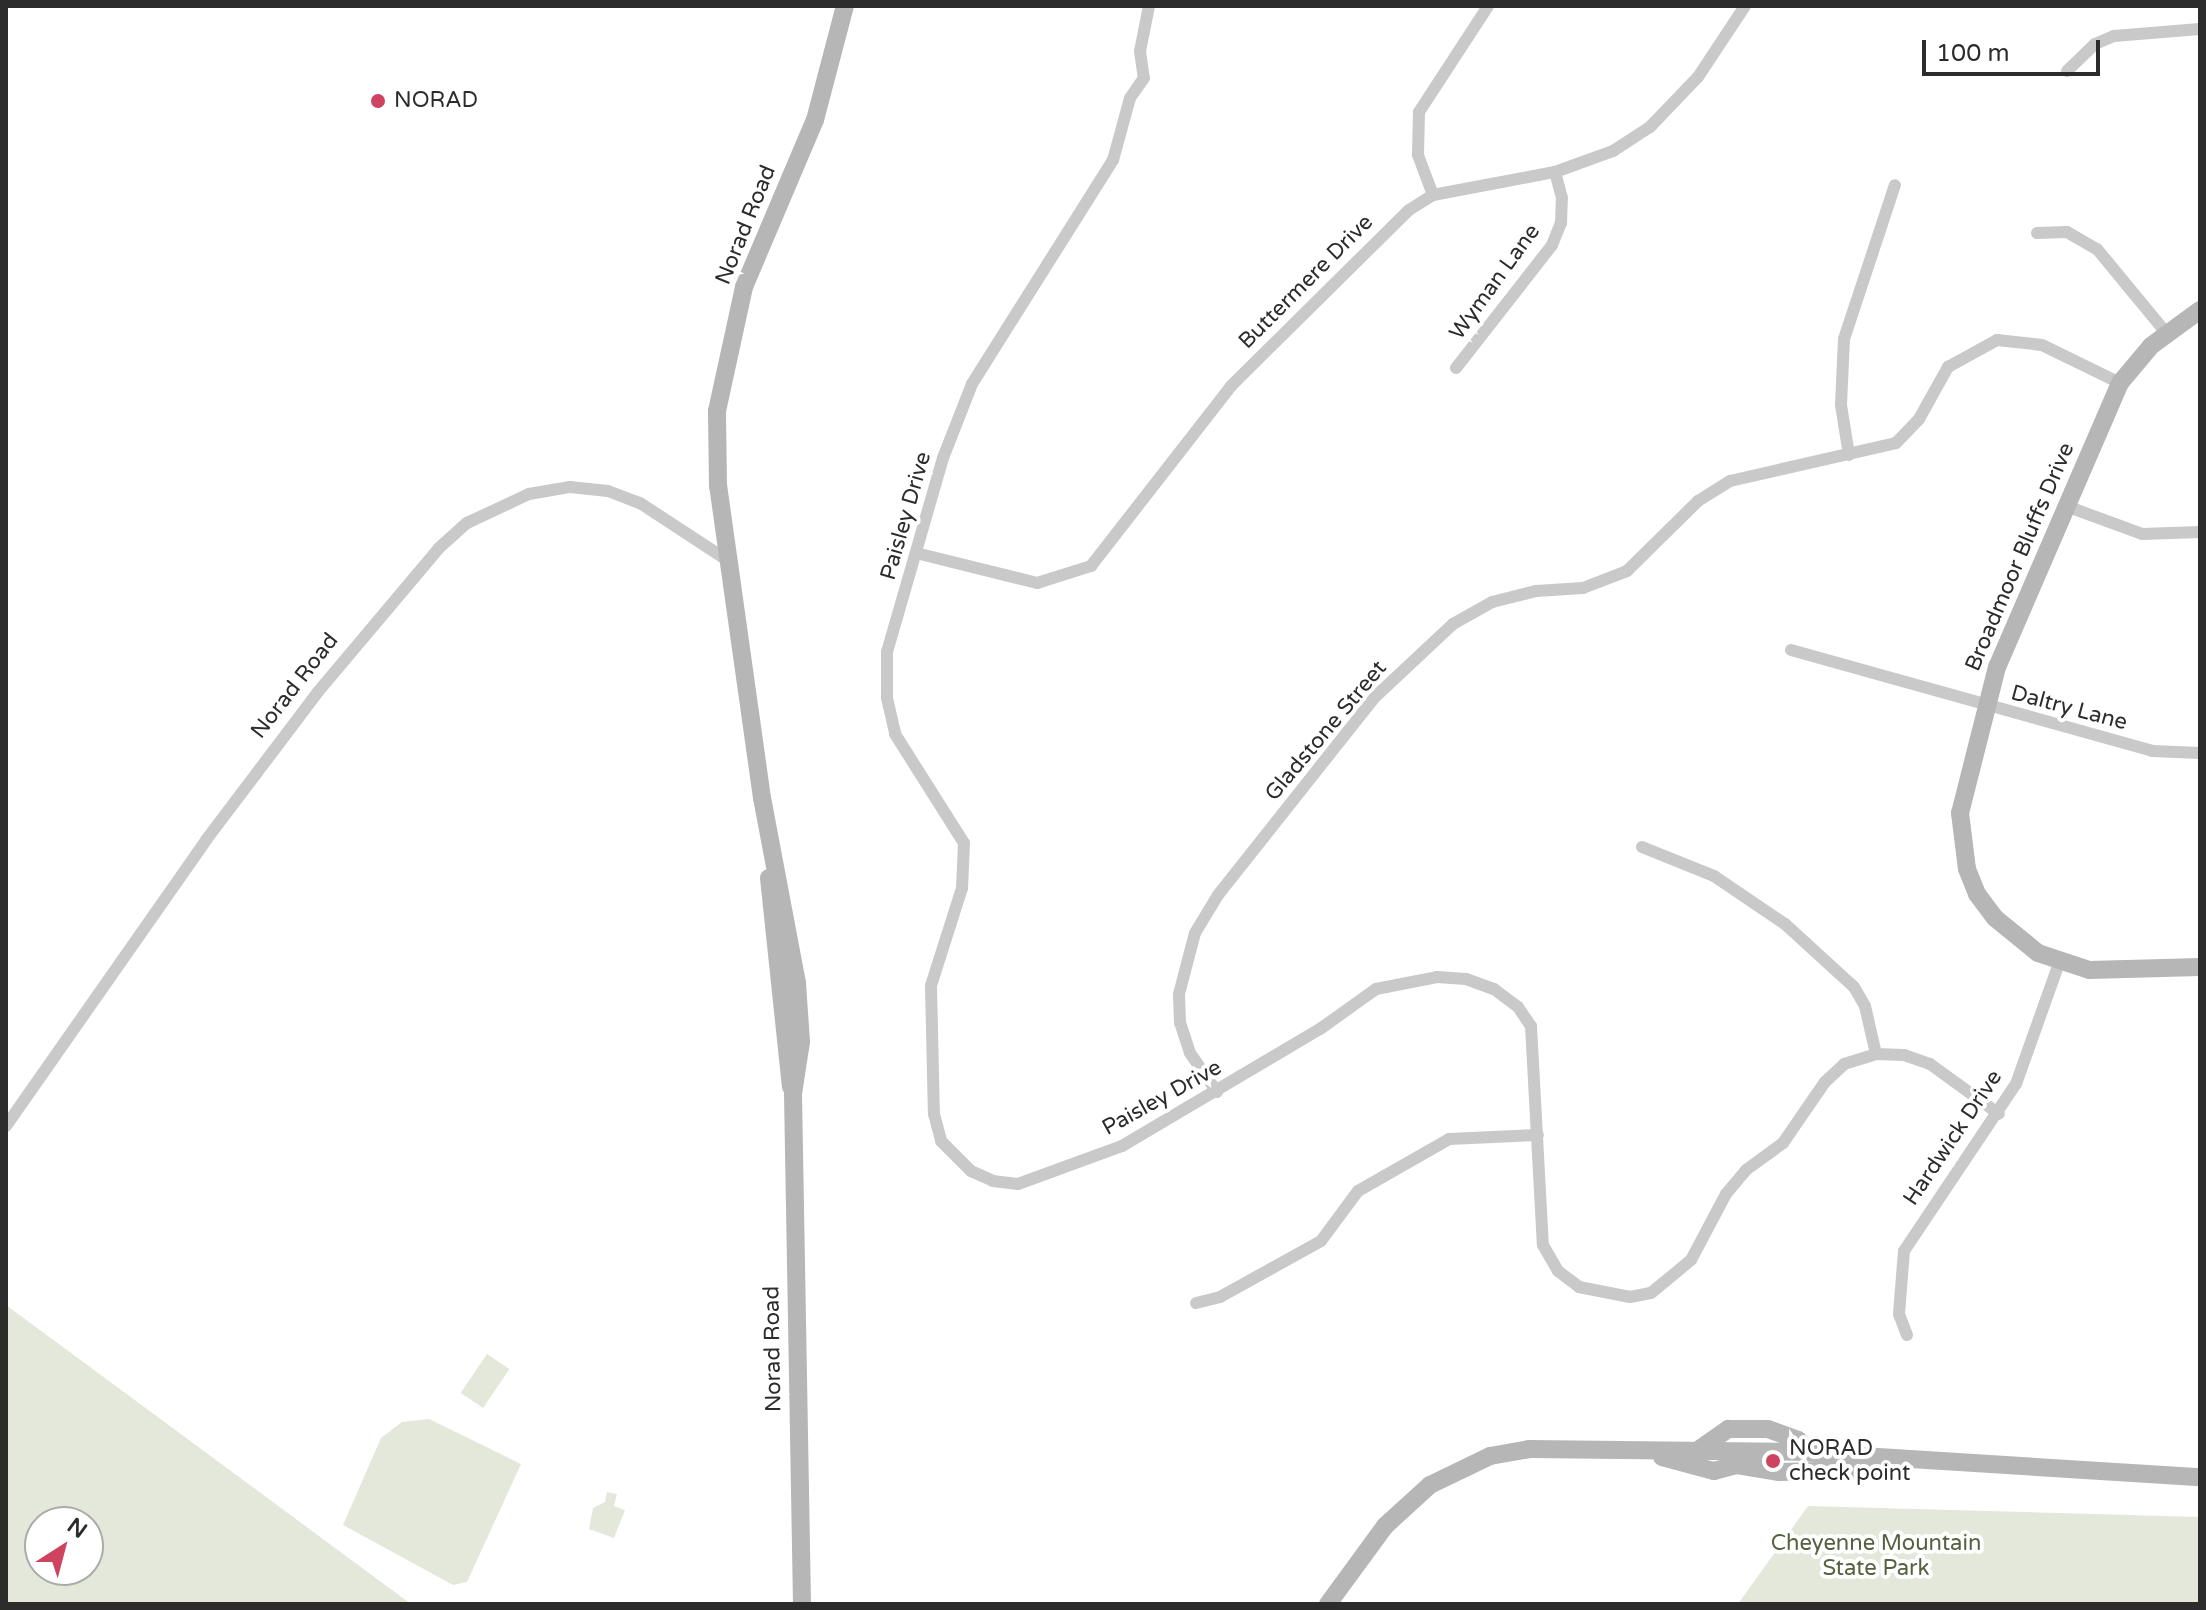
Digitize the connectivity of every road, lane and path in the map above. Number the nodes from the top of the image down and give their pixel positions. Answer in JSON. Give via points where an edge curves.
{"nodes":[{"id":1,"x":845,"y":6,"type":"edge"},
{"id":2,"x":1149,"y":6,"type":"edge"},
{"id":3,"x":1488,"y":6,"type":"edge"},
{"id":4,"x":1745,"y":6,"type":"edge"},
{"id":5,"x":2200,"y":29,"type":"edge"},
{"id":6,"x":2067,"y":71,"type":"dead end"},
{"id":7,"x":1555,"y":172,"type":"junction"},
{"id":8,"x":1895,"y":185,"type":"dead end"},
{"id":9,"x":1433,"y":195,"type":"junction"},
{"id":10,"x":2037,"y":233,"type":"dead end"},
{"id":11,"x":2200,"y":310,"type":"edge"},
{"id":12,"x":2168,"y":335,"type":"junction"},
{"id":13,"x":1456,"y":368,"type":"dead end"},
{"id":14,"x":2120,"y":383,"type":"junction"},
{"id":15,"x":1849,"y":455,"type":"junction"},
{"id":16,"x":2066,"y":506,"type":"junction"},
{"id":17,"x":2200,"y":532,"type":"edge"},
{"id":18,"x":916,"y":553,"type":"junction"},
{"id":19,"x":730,"y":562,"type":"junction"},
{"id":20,"x":1791,"y":650,"type":"dead end"},
{"id":21,"x":1986,"y":707,"type":"junction"},
{"id":22,"x":2200,"y":753,"type":"edge"},
{"id":23,"x":1642,"y":847,"type":"dead end"},
{"id":24,"x":2059,"y":963,"type":"junction"},
{"id":25,"x":2200,"y":967,"type":"edge"},
{"id":26,"x":1876,"y":1054,"type":"junction"},
{"id":27,"x":1217,"y":1092,"type":"junction"},
{"id":28,"x":1999,"y":1114,"type":"junction"},
{"id":29,"x":6,"y":1126,"type":"edge"},
{"id":30,"x":1538,"y":1135,"type":"junction"},
{"id":31,"x":1196,"y":1303,"type":"dead end"},
{"id":32,"x":1907,"y":1335,"type":"dead end"},
{"id":33,"x":1607,"y":1449,"type":"junction"},
{"id":34,"x":2037,"y":1467,"type":"junction"},
{"id":35,"x":2200,"y":1477,"type":"edge"},
{"id":36,"x":802,"y":1604,"type":"edge"},
{"id":37,"x":1328,"y":1604,"type":"edge"}],
"edges":[{"from":1,"to":19,"type":"street","name":"Norad Road","via":[[815,120],[744,287],[723,371],[717,449]]},
{"from":2,"to":18,"type":"street","name":"Paisley Drive","via":[[1140,51],[1144,78],[1130,98],[1113,160],[972,384],[943,458]]},
{"from":3,"to":9,"type":"street","via":[[1419,112],[1418,155]]},
{"from":4,"to":7,"type":"street","name":"Buttermere Drive","via":[[1698,77],[1650,127],[1613,151]]},
{"from":5,"to":6,"type":"street","via":[[2114,36],[2095,44]]},
{"from":7,"to":9,"type":"street","name":"Buttermere Drive"},
{"from":7,"to":13,"type":"street","name":"Wyman Lane","via":[[1562,198],[1552,245]]},
{"from":8,"to":15,"type":"street","via":[[1844,339],[1840,393]]},
{"from":9,"to":18,"type":"street","name":"Buttermere Drive","via":[[1386,230],[1231,386],[1091,566],[1037,583]]},
{"from":10,"to":12,"type":"street","via":[[2067,232],[2097,249]]},
{"from":11,"to":12,"type":"street","name":"Broadmoor Bluffs Drive"},
{"from":12,"to":14,"type":"street","name":"Broadmoor Bluffs Drive","via":[[2133,363]]},
{"from":14,"to":15,"type":"street","name":"Gladstone Street","via":[[2042,345],[1997,340],[1948,367],[1919,419],[1896,443]]},
{"from":14,"to":16,"type":"street","name":"Broadmoor Bluffs Drive"},
{"from":15,"to":27,"type":"street","name":"Gladstone Street","via":[[1730,481],[1709,492],[1627,571],[1583,588],[1536,591],[1474,611],[1375,697],[1218,895],[1195,933],[1179,994],[1180,1023],[1190,1053]]},
{"from":16,"to":17,"type":"street","via":[[2142,534]]},
{"from":16,"to":21,"type":"street","name":"Broadmoor Bluffs Drive","via":[[1997,667]]},
{"from":18,"to":27,"type":"street","name":"Paisley Drive","via":[[887,652],[887,698],[895,734],[964,843],[962,888],[931,986],[934,1114],[941,1141],[971,1171],[1018,1184],[1122,1146]]},
{"from":19,"to":29,"type":"street","name":"Norad Road","via":[[640,503],[608,491],[570,487],[529,494],[467,523],[439,548],[317,693],[206,840]]},
{"from":19,"to":36,"type":"street","name":"Norad Road","via":[[767,823],[786,1072],[793,1094]]},
{"from":20,"to":21,"type":"street","name":"Daltry Lane"},
{"from":21,"to":22,"type":"street","name":"Daltry Lane","via":[[2152,751]]},
{"from":21,"to":24,"type":"street","name":"Broadmoor Bluffs Drive","via":[[1960,813],[1967,869],[1995,918]]},
{"from":23,"to":26,"type":"street","via":[[1714,876],[1785,924],[1854,987],[1865,1006]]},
{"from":24,"to":25,"type":"street","name":"Broadmoor Bluffs Drive","via":[[2102,970]]},
{"from":24,"to":28,"type":"street","name":"Hardwick Drive","via":[[2016,1084]]},
{"from":26,"to":28,"type":"street","name":"Paisley Drive","via":[[1904,1055],[1930,1064]]},
{"from":26,"to":30,"type":"street","name":"Paisley Drive","via":[[1844,1064],[1825,1082],[1783,1143],[1746,1170],[1726,1194],[1691,1260],[1651,1293],[1606,1296],[1579,1287],[1558,1271],[1539,1224]]},
{"from":27,"to":30,"type":"street","name":"Paisley Drive","via":[[1376,989],[1437,977],[1466,979],[1494,989],[1518,1007],[1531,1026]]},
{"from":28,"to":32,"type":"street","name":"Hardwick Drive","via":[[1904,1251],[1899,1314]]},
{"from":30,"to":31,"type":"street","via":[[1449,1139],[1358,1191],[1321,1241],[1220,1297]]},
{"from":33,"to":34,"type":"street","via":[[1811,1452]]},
{"from":33,"to":34,"type":"street","via":[[1714,1471],[1737,1465],[1779,1472]]},
{"from":33,"to":37,"type":"street","via":[[1503,1453],[1444,1477],[1385,1526]]},
{"from":34,"to":35,"type":"street"}]}
